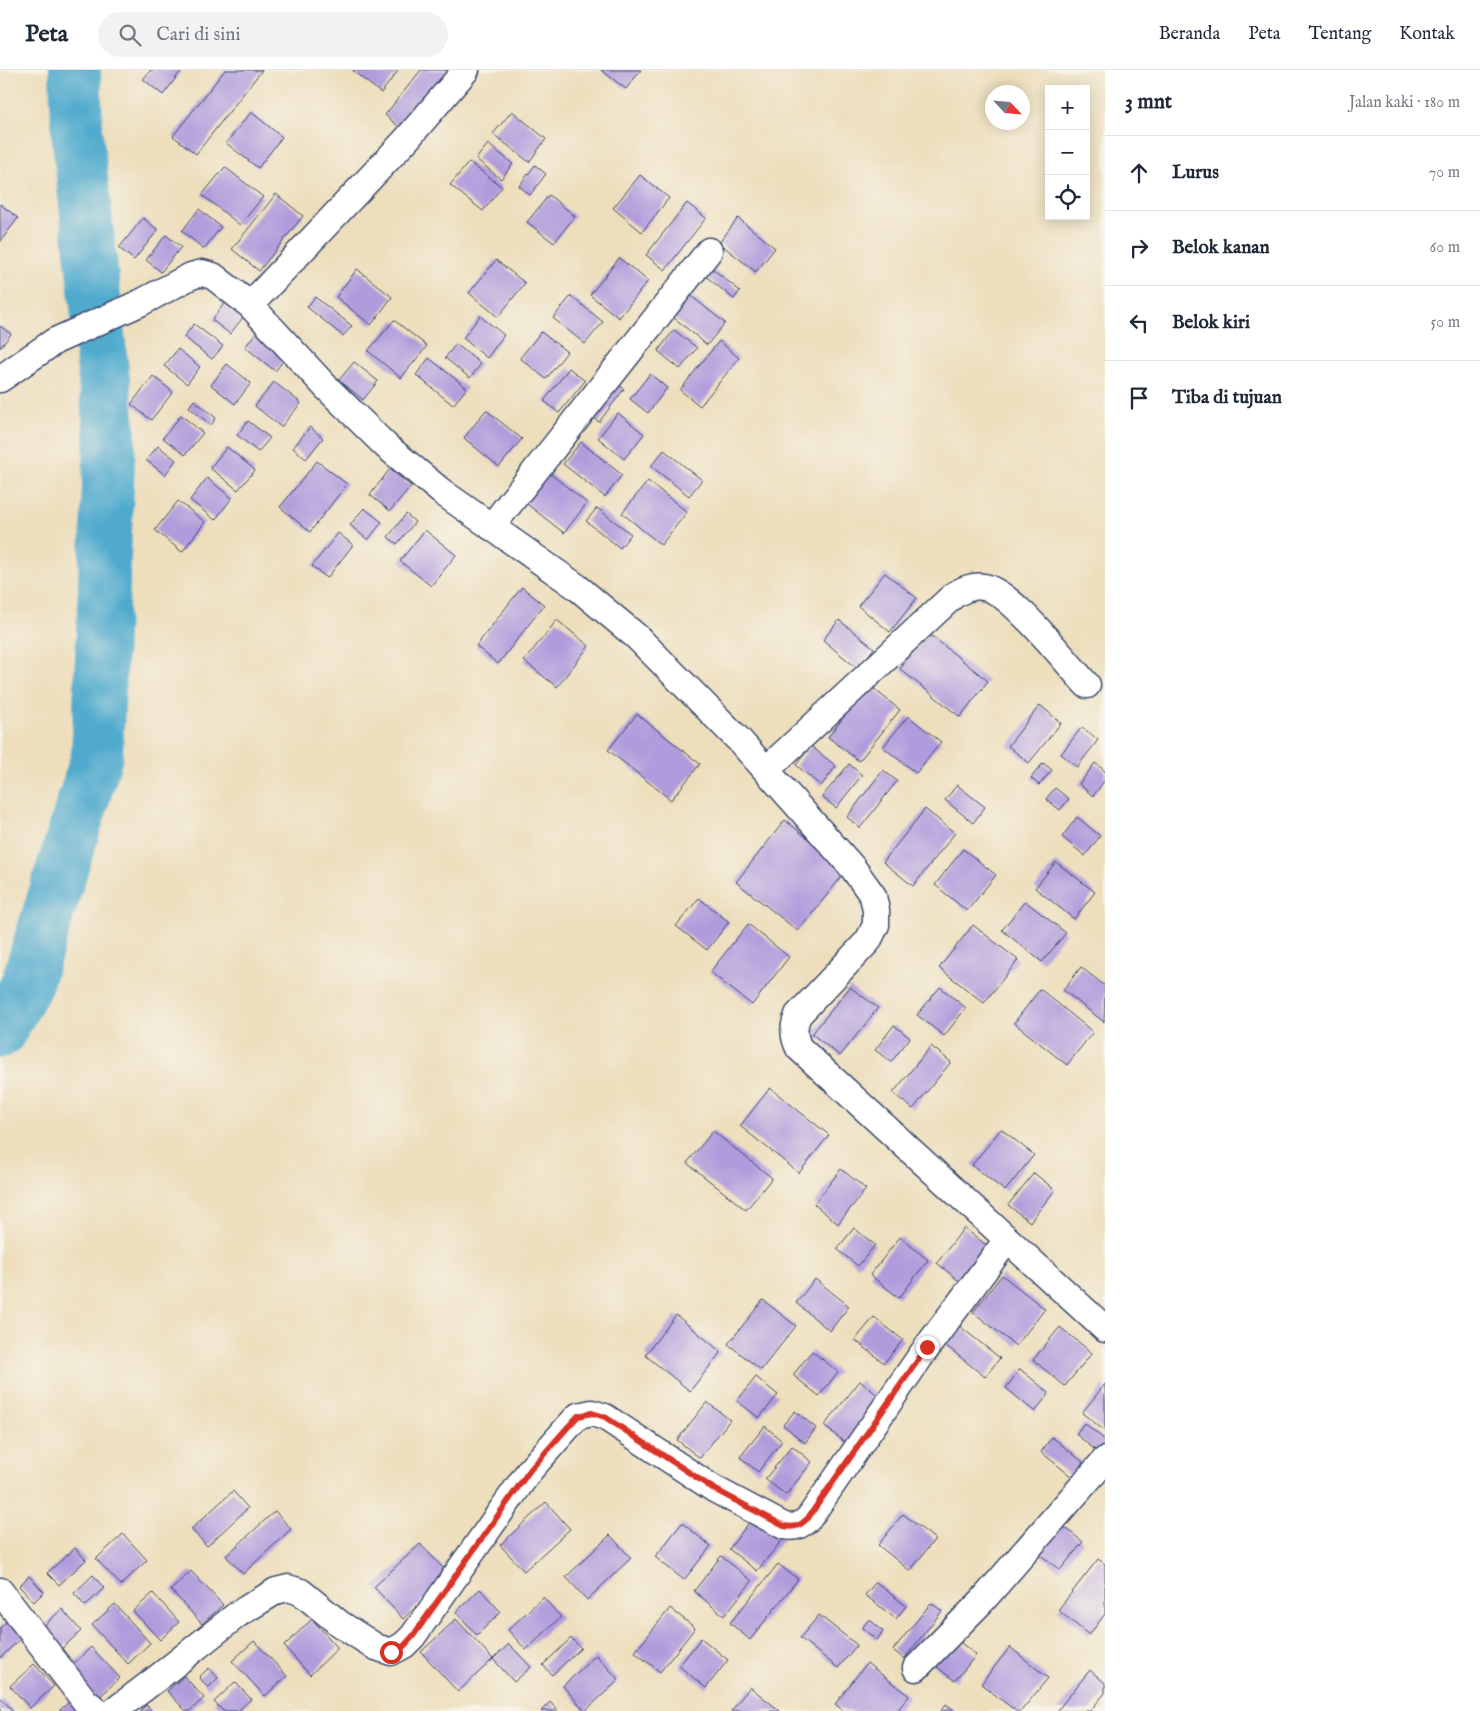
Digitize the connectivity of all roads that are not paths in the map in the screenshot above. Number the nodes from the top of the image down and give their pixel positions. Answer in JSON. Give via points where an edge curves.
{"nodes":[{"id":1,"x":466,"y":70,"type":"edge"},
{"id":2,"x":709,"y":251,"type":"dead end"},
{"id":3,"x":250,"y":305,"type":"junction"},
{"id":4,"x":0,"y":379,"type":"edge"},
{"id":5,"x":491,"y":527,"type":"junction"},
{"id":6,"x":1086,"y":685,"type":"dead end"},
{"id":7,"x":766,"y":770,"type":"junction"},
{"id":8,"x":1007,"y":1240,"type":"junction"},
{"id":9,"x":1105,"y":1329,"type":"edge"},
{"id":10,"x":1105,"y":1460,"type":"edge"},
{"id":11,"x":0,"y":1591,"type":"edge"},
{"id":12,"x":916,"y":1668,"type":"dead end"},
{"id":13,"x":97,"y":1711,"type":"edge"},
{"id":14,"x":114,"y":1711,"type":"edge"}],
"edges":[{"from":1,"to":3,"type":"street","via":[[406,140]]},
{"from":2,"to":5,"type":"street"},
{"from":3,"to":4,"type":"street","via":[[213,276],[202,273],[191,276],[56,341]]},
{"from":3,"to":5,"type":"street","via":[[386,446]]},
{"from":5,"to":7,"type":"street","via":[[577,587],[637,637]]},
{"from":6,"to":7,"type":"street","via":[[1020,610],[1002,595],[985,586],[968,588],[954,595]]},
{"from":7,"to":8,"type":"street","via":[[853,868],[873,896],[876,910],[876,925],[868,941],[798,1014],[794,1026],[799,1048]]},
{"from":8,"to":9,"type":"street"},
{"from":8,"to":14,"type":"street","via":[[801,1525],[793,1528],[784,1526],[714,1489],[605,1417],[592,1413],[578,1416],[530,1470],[404,1646],[391,1652],[376,1647],[340,1624],[301,1592],[288,1588],[276,1591],[238,1614]]},
{"from":10,"to":12,"type":"street","via":[[982,1600]]},
{"from":11,"to":13,"type":"street","via":[[85,1701]]}]}
